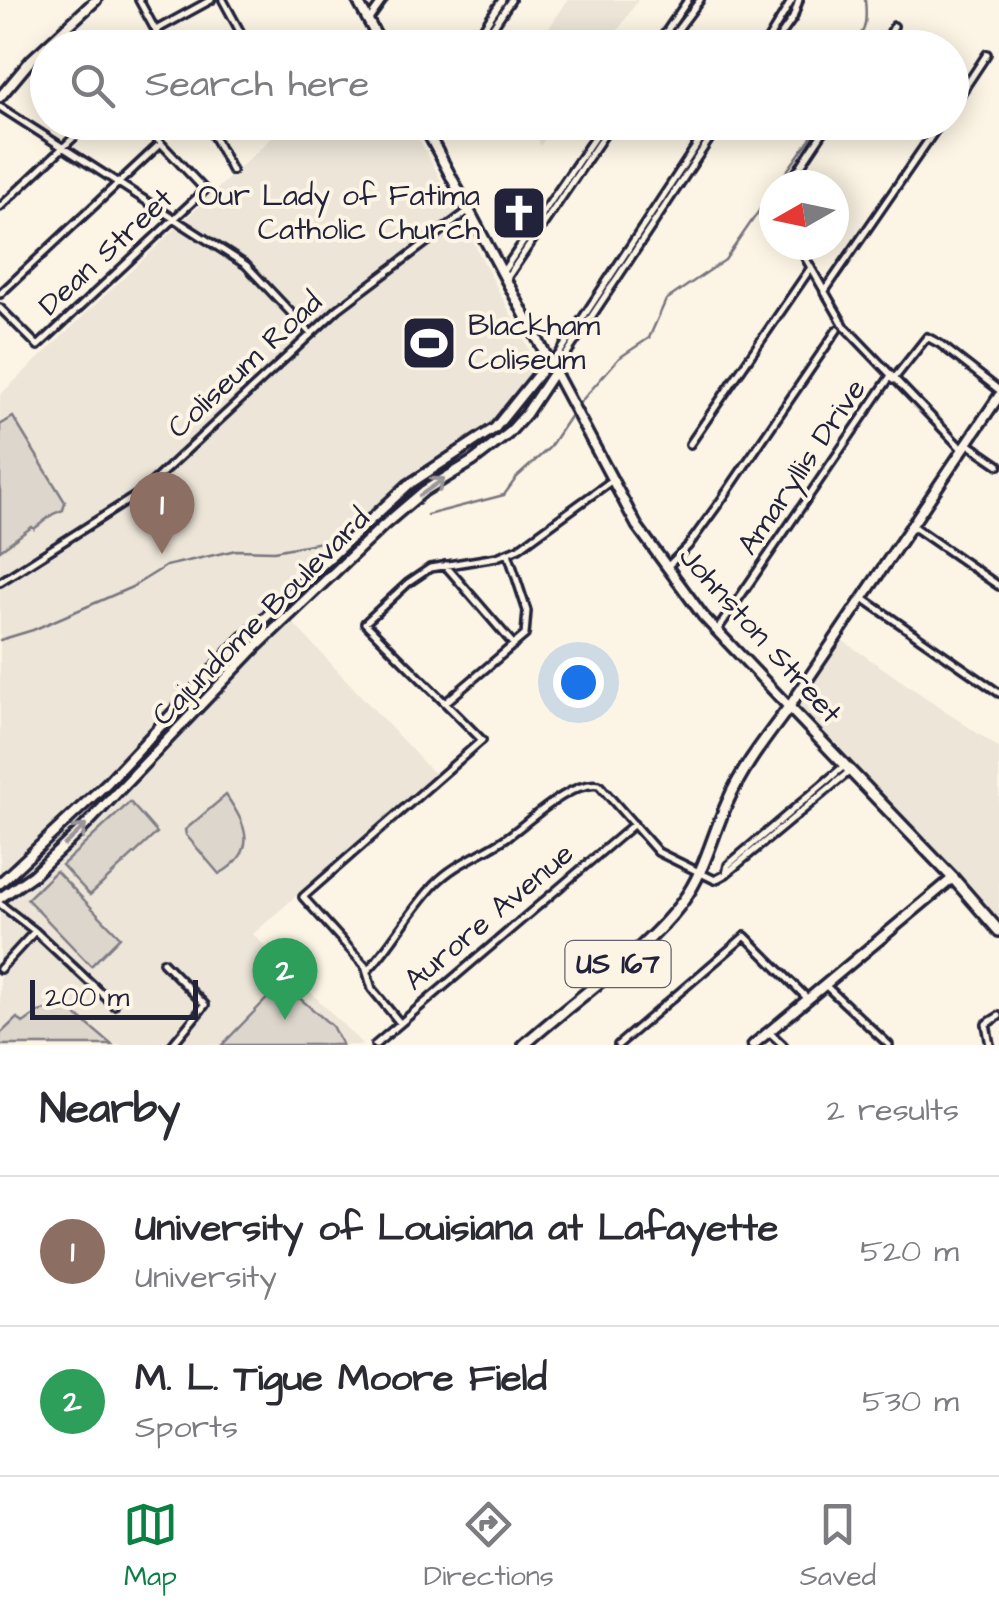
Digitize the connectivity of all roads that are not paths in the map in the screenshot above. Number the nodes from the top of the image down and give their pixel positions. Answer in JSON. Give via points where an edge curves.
{"nodes":[{"id":1,"x":96,"y":0,"type":"edge"},
{"id":2,"x":139,"y":0,"type":"edge"},
{"id":3,"x":211,"y":0,"type":"edge"},
{"id":4,"x":223,"y":0,"type":"edge"},
{"id":5,"x":357,"y":0,"type":"edge"},
{"id":6,"x":384,"y":0,"type":"edge"},
{"id":7,"x":502,"y":0,"type":"edge"},
{"id":8,"x":511,"y":0,"type":"edge"},
{"id":9,"x":688,"y":0,"type":"edge"},
{"id":10,"x":700,"y":0,"type":"edge"},
{"id":11,"x":796,"y":0,"type":"edge"},
{"id":12,"x":368,"y":21,"type":"junction"},
{"id":13,"x":894,"y":26,"type":"dead end"},
{"id":14,"x":63,"y":30,"type":"edge"},
{"id":15,"x":156,"y":30,"type":"joint"},
{"id":16,"x":239,"y":30,"type":"edge"},
{"id":17,"x":373,"y":30,"type":"edge"},
{"id":18,"x":482,"y":30,"type":"edge"},
{"id":19,"x":491,"y":30,"type":"edge"},
{"id":20,"x":667,"y":30,"type":"edge"},
{"id":21,"x":678,"y":30,"type":"edge"},
{"id":22,"x":775,"y":30,"type":"edge"},
{"id":23,"x":785,"y":30,"type":"edge"},
{"id":24,"x":892,"y":30,"type":"edge"},
{"id":25,"x":987,"y":54,"type":"dead end"},
{"id":26,"x":30,"y":65,"type":"edge"},
{"id":27,"x":969,"y":81,"type":"edge"},
{"id":28,"x":0,"y":97,"type":"edge"},
{"id":29,"x":0,"y":107,"type":"edge"},
{"id":30,"x":30,"y":126,"type":"edge"},
{"id":31,"x":52,"y":140,"type":"edge"},
{"id":32,"x":72,"y":140,"type":"edge"},
{"id":33,"x":157,"y":140,"type":"edge"},
{"id":34,"x":216,"y":140,"type":"edge"},
{"id":35,"x":433,"y":140,"type":"edge"},
{"id":36,"x":593,"y":140,"type":"edge"},
{"id":37,"x":600,"y":140,"type":"edge"},
{"id":38,"x":700,"y":140,"type":"edge"},
{"id":39,"x":708,"y":140,"type":"edge"},
{"id":40,"x":818,"y":140,"type":"edge"},
{"id":41,"x":928,"y":140,"type":"edge"},
{"id":42,"x":161,"y":144,"type":"junction"},
{"id":43,"x":64,"y":148,"type":"junction"},
{"id":44,"x":232,"y":170,"type":"dead end"},
{"id":45,"x":798,"y":170,"type":"edge"},
{"id":46,"x":119,"y":183,"type":"junction"},
{"id":47,"x":0,"y":207,"type":"edge"},
{"id":48,"x":468,"y":210,"type":"junction"},
{"id":49,"x":174,"y":218,"type":"junction"},
{"id":50,"x":806,"y":260,"type":"edge"},
{"id":51,"x":811,"y":268,"type":"junction"},
{"id":52,"x":503,"y":277,"type":"junction"},
{"id":53,"x":824,"y":292,"type":"junction"},
{"id":54,"x":0,"y":294,"type":"edge"},
{"id":55,"x":0,"y":308,"type":"edge"},
{"id":56,"x":837,"y":330,"type":"dead end"},
{"id":57,"x":311,"y":334,"type":"junction"},
{"id":58,"x":551,"y":366,"type":"junction"},
{"id":59,"x":891,"y":378,"type":"junction"},
{"id":60,"x":999,"y":393,"type":"edge"},
{"id":61,"x":690,"y":444,"type":"dead end"},
{"id":62,"x":965,"y":446,"type":"junction"},
{"id":63,"x":999,"y":466,"type":"edge"},
{"id":64,"x":611,"y":480,"type":"junction"},
{"id":65,"x":386,"y":505,"type":"junction"},
{"id":66,"x":396,"y":515,"type":"junction"},
{"id":67,"x":910,"y":526,"type":"junction"},
{"id":68,"x":508,"y":553,"type":"junction"},
{"id":69,"x":445,"y":565,"type":"junction"},
{"id":70,"x":665,"y":569,"type":"junction"},
{"id":71,"x":0,"y":582,"type":"edge"},
{"id":72,"x":999,"y":586,"type":"edge"},
{"id":73,"x":861,"y":598,"type":"junction"},
{"id":74,"x":263,"y":620,"type":"junction"},
{"id":75,"x":274,"y":630,"type":"junction"},
{"id":76,"x":716,"y":632,"type":"junction"},
{"id":77,"x":514,"y":644,"type":"junction"},
{"id":78,"x":999,"y":693,"type":"edge"},
{"id":79,"x":445,"y":703,"type":"junction"},
{"id":80,"x":789,"y":707,"type":"junction"},
{"id":81,"x":847,"y":768,"type":"junction"},
{"id":82,"x":634,"y":824,"type":"junction"},
{"id":83,"x":700,"y":874,"type":"junction"},
{"id":84,"x":953,"y":878,"type":"junction"},
{"id":85,"x":0,"y":883,"type":"edge"},
{"id":86,"x":0,"y":901,"type":"edge"},
{"id":87,"x":35,"y":932,"type":"junction"},
{"id":88,"x":999,"y":932,"type":"edge"},
{"id":89,"x":163,"y":962,"type":"dead end"},
{"id":90,"x":0,"y":970,"type":"edge"},
{"id":91,"x":368,"y":970,"type":"junction"},
{"id":92,"x":825,"y":985,"type":"junction"},
{"id":93,"x":808,"y":999,"type":"junction"},
{"id":94,"x":114,"y":1006,"type":"dead end"},
{"id":95,"x":999,"y":1016,"type":"edge"},
{"id":96,"x":400,"y":1022,"type":"junction"},
{"id":97,"x":769,"y":1032,"type":"junction"},
{"id":98,"x":172,"y":1045,"type":"edge"},
{"id":99,"x":375,"y":1045,"type":"edge"},
{"id":100,"x":524,"y":1045,"type":"edge"},
{"id":101,"x":618,"y":1045,"type":"edge"},
{"id":102,"x":753,"y":1045,"type":"edge"},
{"id":103,"x":783,"y":1045,"type":"edge"},
{"id":104,"x":888,"y":1045,"type":"edge"},
{"id":105,"x":990,"y":1045,"type":"edge"}],
"edges":[{"from":1,"to":14,"type":"street"},
{"from":2,"to":15,"type":"street"},
{"from":3,"to":15,"type":"street"},
{"from":4,"to":16,"type":"street"},
{"from":5,"to":12,"type":"street"},
{"from":6,"to":12,"type":"street"},
{"from":7,"to":18,"type":"street"},
{"from":8,"to":19,"type":"street"},
{"from":9,"to":20,"type":"street"},
{"from":10,"to":21,"type":"street"},
{"from":11,"to":22,"type":"street"},
{"from":11,"to":23,"type":"street"},
{"from":12,"to":17,"type":"street"},
{"from":13,"to":24,"type":"street"},
{"from":25,"to":27,"type":"street"},
{"from":26,"to":28,"type":"street"},
{"from":29,"to":30,"type":"street"},
{"from":31,"to":43,"type":"street"},
{"from":32,"to":43,"type":"street"},
{"from":33,"to":42,"type":"street"},
{"from":34,"to":44,"type":"street"},
{"from":35,"to":48,"type":"street","name":"Johnston Street"},
{"from":36,"to":52,"type":"street"},
{"from":37,"to":52,"type":"street"},
{"from":38,"to":58,"type":"street"},
{"from":39,"to":58,"type":"street"},
{"from":40,"to":45,"type":"street"},
{"from":41,"to":53,"type":"street"},
{"from":42,"to":46,"type":"street"},
{"from":42,"to":49,"type":"street","name":"Dean Street","via":[[205,190]]},
{"from":43,"to":46,"type":"street"},
{"from":43,"to":47,"type":"street"},
{"from":46,"to":49,"type":"street"},
{"from":46,"to":54,"type":"street"},
{"from":48,"to":52,"type":"street","name":"Johnston Street"},
{"from":48,"to":57,"type":"street","name":"Coliseum Road"},
{"from":49,"to":55,"type":"street","name":"Dean Street","via":[[38,346]]},
{"from":49,"to":57,"type":"street","via":[[246,265]]},
{"from":50,"to":51,"type":"street"},
{"from":51,"to":53,"type":"street"},
{"from":51,"to":61,"type":"street"},
{"from":52,"to":58,"type":"street","name":"Johnston Street"},
{"from":53,"to":59,"type":"street","via":[[845,328]]},
{"from":56,"to":70,"type":"street","via":[[722,499]]},
{"from":57,"to":71,"type":"street","name":"Coliseum Road","via":[[142,491]]},
{"from":58,"to":64,"type":"street","name":"Johnston Street"},
{"from":58,"to":65,"type":"street","name":"Cajundome Boulevard","via":[[496,428]]},
{"from":66,"to":58,"type":"street","name":"Cajundome Boulevard","one_way":true,"via":[[499,442],[526,414]]},
{"from":59,"to":60,"type":"street","name":"Amaryllis Drive","via":[[930,338]]},
{"from":59,"to":62,"type":"street"},
{"from":59,"to":76,"type":"street","name":"Amaryllis Drive"},
{"from":60,"to":62,"type":"street"},
{"from":62,"to":63,"type":"street"},
{"from":62,"to":67,"type":"street"},
{"from":64,"to":68,"type":"street"},
{"from":64,"to":70,"type":"street","name":"Johnston Street"},
{"from":65,"to":66,"type":"street"},
{"from":65,"to":74,"type":"street","name":"Cajundome Boulevard"},
{"from":66,"to":75,"type":"street","name":"Cajundome Boulevard"},
{"from":67,"to":72,"type":"street"},
{"from":67,"to":73,"type":"street"},
{"from":68,"to":69,"type":"street"},
{"from":68,"to":77,"type":"street","via":[[527,611],[525,634]]},
{"from":69,"to":77,"type":"street"},
{"from":69,"to":79,"type":"street","via":[[422,572],[365,623]]},
{"from":70,"to":76,"type":"street","name":"Johnston Street"},
{"from":73,"to":78,"type":"street"},
{"from":73,"to":80,"type":"street"},
{"from":74,"to":75,"type":"street"},
{"from":74,"to":85,"type":"street","name":"Cajundome Boulevard"},
{"from":86,"to":75,"type":"street","name":"Cajundome Boulevard","one_way":true,"via":[[110,802]]},
{"from":76,"to":80,"type":"street","name":"Johnston Street"},
{"from":77,"to":79,"type":"street"},
{"from":79,"to":91,"type":"street","via":[[482,740],[303,897]]},
{"from":80,"to":81,"type":"main road","name":"Johnston Street"},
{"from":80,"to":83,"type":"main road","number":"US 167","via":[[724,808]]},
{"from":81,"to":83,"type":"street","via":[[726,874],[715,880]]},
{"from":81,"to":84,"type":"main road","name":"Johnston Street"},
{"from":82,"to":83,"type":"street","via":[[662,856]]},
{"from":82,"to":91,"type":"street","via":[[599,785],[560,798],[438,880]]},
{"from":82,"to":96,"type":"street","name":"Aurore Avenue"},
{"from":83,"to":100,"type":"main road","number":"US 167","via":[[658,930]]},
{"from":84,"to":88,"type":"main road","name":"Johnston Street"},
{"from":84,"to":92,"type":"street"},
{"from":86,"to":87,"type":"street"},
{"from":87,"to":90,"type":"street"},
{"from":87,"to":94,"type":"street"},
{"from":89,"to":98,"type":"street","via":[[205,1005]]},
{"from":91,"to":96,"type":"street","via":[[372,989]]},
{"from":92,"to":93,"type":"street"},
{"from":92,"to":104,"type":"street"},
{"from":93,"to":97,"type":"street"},
{"from":93,"to":101,"type":"street","via":[[746,936]]},
{"from":95,"to":105,"type":"street","via":[[986,1024]]},
{"from":96,"to":99,"type":"street","name":"Aurore Avenue"},
{"from":97,"to":102,"type":"street"},
{"from":97,"to":103,"type":"street"}]}
